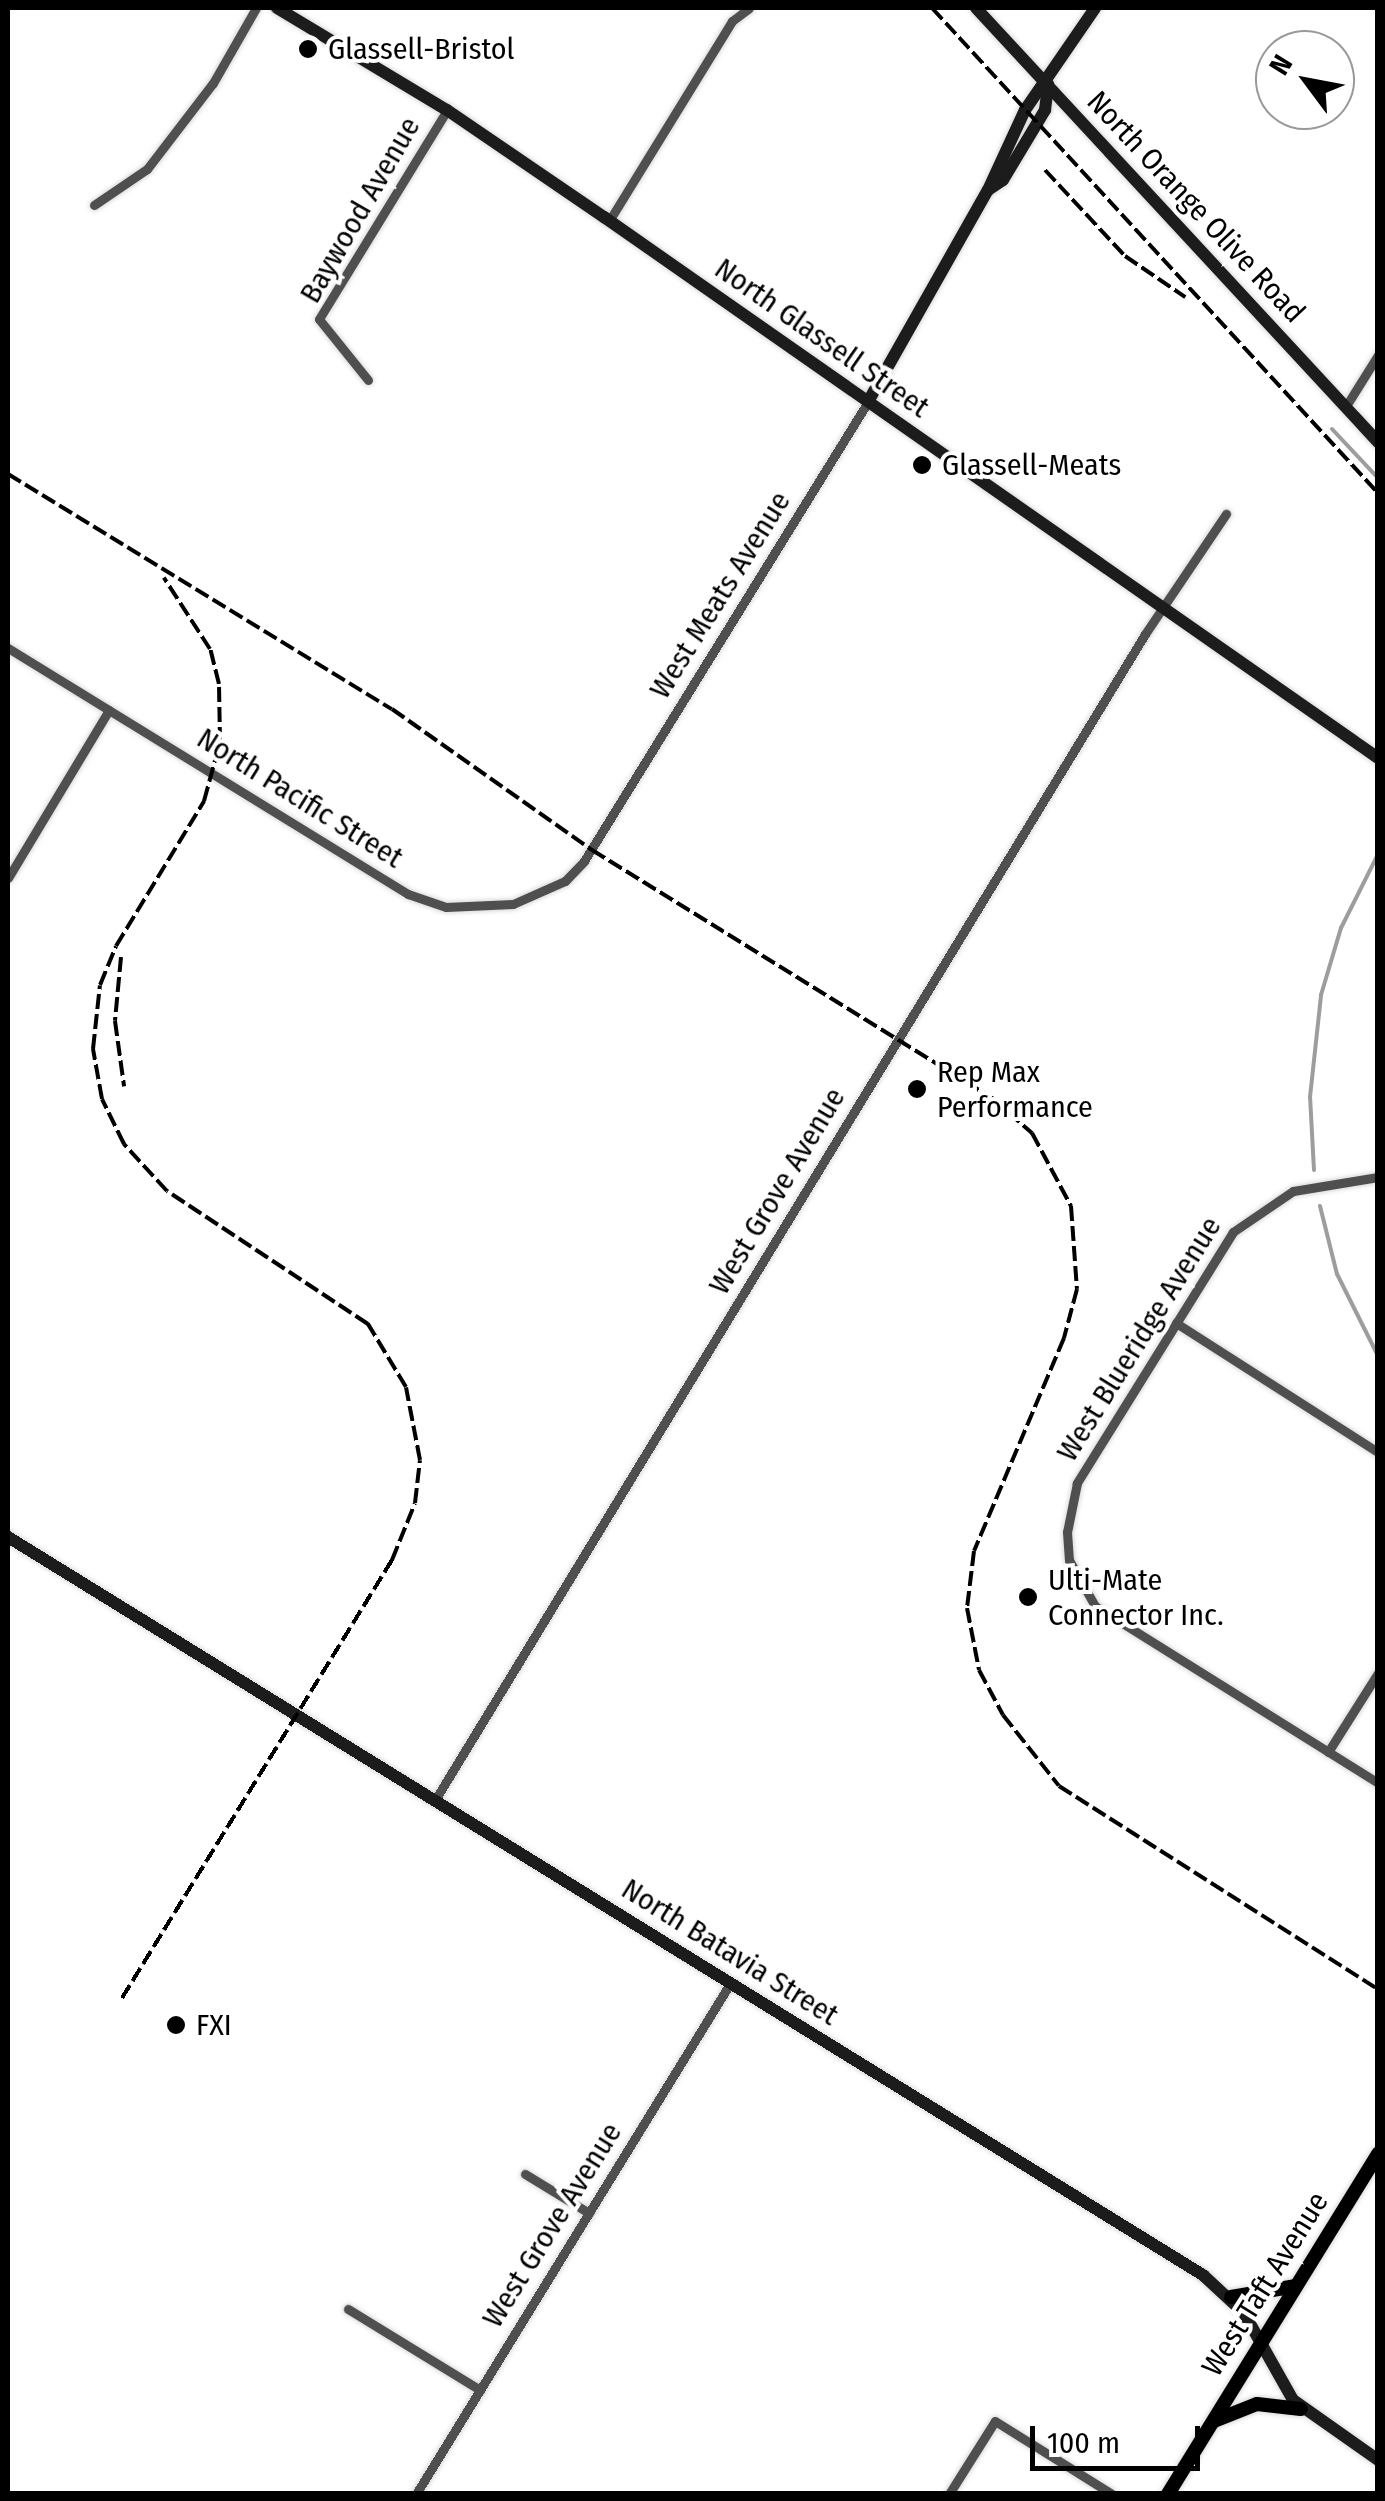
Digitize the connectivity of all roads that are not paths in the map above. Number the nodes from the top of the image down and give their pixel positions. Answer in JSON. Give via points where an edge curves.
{"nodes":[{"id":1,"x":256,"y":8,"type":"edge"},
{"id":2,"x":277,"y":8,"type":"edge"},
{"id":3,"x":749,"y":8,"type":"edge"},
{"id":4,"x":976,"y":8,"type":"edge"},
{"id":5,"x":1094,"y":8,"type":"edge"},
{"id":6,"x":1048,"y":84,"type":"junction"},
{"id":7,"x":446,"y":110,"type":"junction"},
{"id":8,"x":94,"y":205,"type":"dead end"},
{"id":9,"x":609,"y":221,"type":"junction"},
{"id":10,"x":1378,"y":355,"type":"edge"},
{"id":11,"x":368,"y":380,"type":"dead end"},
{"id":12,"x":869,"y":400,"type":"junction"},
{"id":13,"x":1346,"y":406,"type":"junction"},
{"id":14,"x":1378,"y":442,"type":"edge"},
{"id":15,"x":1226,"y":514,"type":"dead end"},
{"id":16,"x":1161,"y":610,"type":"junction"},
{"id":17,"x":8,"y":648,"type":"edge"},
{"id":18,"x":109,"y":710,"type":"junction"},
{"id":19,"x":1378,"y":758,"type":"edge"},
{"id":20,"x":613,"y":816,"type":"joint"},
{"id":21,"x":8,"y":878,"type":"edge"},
{"id":22,"x":1378,"y":1177,"type":"edge"},
{"id":23,"x":1176,"y":1324,"type":"junction"},
{"id":24,"x":1378,"y":1452,"type":"edge"},
{"id":25,"x":8,"y":1537,"type":"edge"},
{"id":26,"x":1378,"y":1673,"type":"edge"},
{"id":27,"x":1328,"y":1752,"type":"junction"},
{"id":28,"x":1378,"y":1783,"type":"edge"},
{"id":29,"x":436,"y":1800,"type":"junction"},
{"id":30,"x":731,"y":1982,"type":"junction"},
{"id":31,"x":1378,"y":2154,"type":"edge"},
{"id":32,"x":525,"y":2174,"type":"dead end"},
{"id":33,"x":589,"y":2213,"type":"junction"},
{"id":34,"x":1296,"y":2286,"type":"junction"},
{"id":35,"x":1231,"y":2297,"type":"junction"},
{"id":36,"x":348,"y":2309,"type":"dead end"},
{"id":37,"x":1260,"y":2343,"type":"junction"},
{"id":38,"x":480,"y":2390,"type":"junction"},
{"id":39,"x":1301,"y":2409,"type":"junction"},
{"id":40,"x":1213,"y":2421,"type":"junction"},
{"id":41,"x":1378,"y":2460,"type":"edge"},
{"id":42,"x":416,"y":2494,"type":"edge"},
{"id":43,"x":949,"y":2494,"type":"edge"},
{"id":44,"x":1112,"y":2494,"type":"edge"},
{"id":45,"x":1168,"y":2494,"type":"edge"}],
"edges":[{"from":1,"to":8,"type":"street","via":[[212,83],[147,169]]},
{"from":2,"to":7,"type":"main road","name":"North Glassell Street"},
{"from":3,"to":9,"type":"street","via":[[732,21]]},
{"from":4,"to":6,"type":"main road","name":"North Orange Olive Road"},
{"from":5,"to":6,"type":"main road"},
{"from":6,"to":12,"type":"main road","via":[[1045,110],[1003,180],[988,190]]},
{"from":6,"to":13,"type":"main road","name":"North Orange Olive Road"},
{"from":7,"to":9,"type":"main road","name":"North Glassell Street"},
{"from":7,"to":11,"type":"street","name":"Baywood Avenue","via":[[318,319]]},
{"from":9,"to":12,"type":"main road","name":"North Glassell Street"},
{"from":10,"to":13,"type":"street"},
{"from":12,"to":16,"type":"main road","name":"North Glassell Street"},
{"from":12,"to":20,"type":"street","name":"West Meats Avenue"},
{"from":13,"to":14,"type":"main road","name":"North Orange Olive Road"},
{"from":15,"to":16,"type":"street","name":"West Grove Avenue"},
{"from":16,"to":19,"type":"main road","name":"North Glassell Street"},
{"from":16,"to":29,"type":"street","name":"West Grove Avenue"},
{"from":17,"to":18,"type":"street","name":"North Pacific Street"},
{"from":18,"to":20,"type":"street","name":"North Pacific Street","via":[[368,873],[446,907],[514,904],[565,880]]},
{"from":18,"to":21,"type":"street"},
{"from":22,"to":23,"type":"street","name":"West Blueridge Avenue","via":[[1292,1191],[1266,1203],[1233,1232]]},
{"from":23,"to":24,"type":"street"},
{"from":23,"to":27,"type":"street","name":"West Blueridge Avenue","via":[[1069,1506],[1069,1560],[1094,1606]]},
{"from":25,"to":29,"type":"main road","name":"North Batavia Street"},
{"from":26,"to":27,"type":"street"},
{"from":27,"to":28,"type":"street"},
{"from":29,"to":30,"type":"main road","name":"North Batavia Street"},
{"from":30,"to":33,"type":"street","name":"West Grove Avenue"},
{"from":30,"to":35,"type":"main road","name":"North Batavia Street"},
{"from":31,"to":34,"type":"main road","name":"West Taft Avenue"},
{"from":32,"to":33,"type":"street"},
{"from":33,"to":38,"type":"street","name":"West Grove Avenue"},
{"from":34,"to":35,"type":"main road"},
{"from":34,"to":37,"type":"main road","name":"West Taft Avenue"},
{"from":35,"to":37,"type":"main road","name":"North Batavia Street"},
{"from":36,"to":38,"type":"street"},
{"from":37,"to":39,"type":"main road","name":"North Batavia Street"},
{"from":37,"to":40,"type":"main road","name":"West Taft Avenue"},
{"from":38,"to":42,"type":"street","name":"West Grove Avenue"},
{"from":39,"to":40,"type":"main road","via":[[1257,2404]]},
{"from":39,"to":41,"type":"main road","name":"North Batavia Street"},
{"from":40,"to":45,"type":"main road","name":"West Taft Avenue"},
{"from":43,"to":44,"type":"street","via":[[995,2421]]}]}
